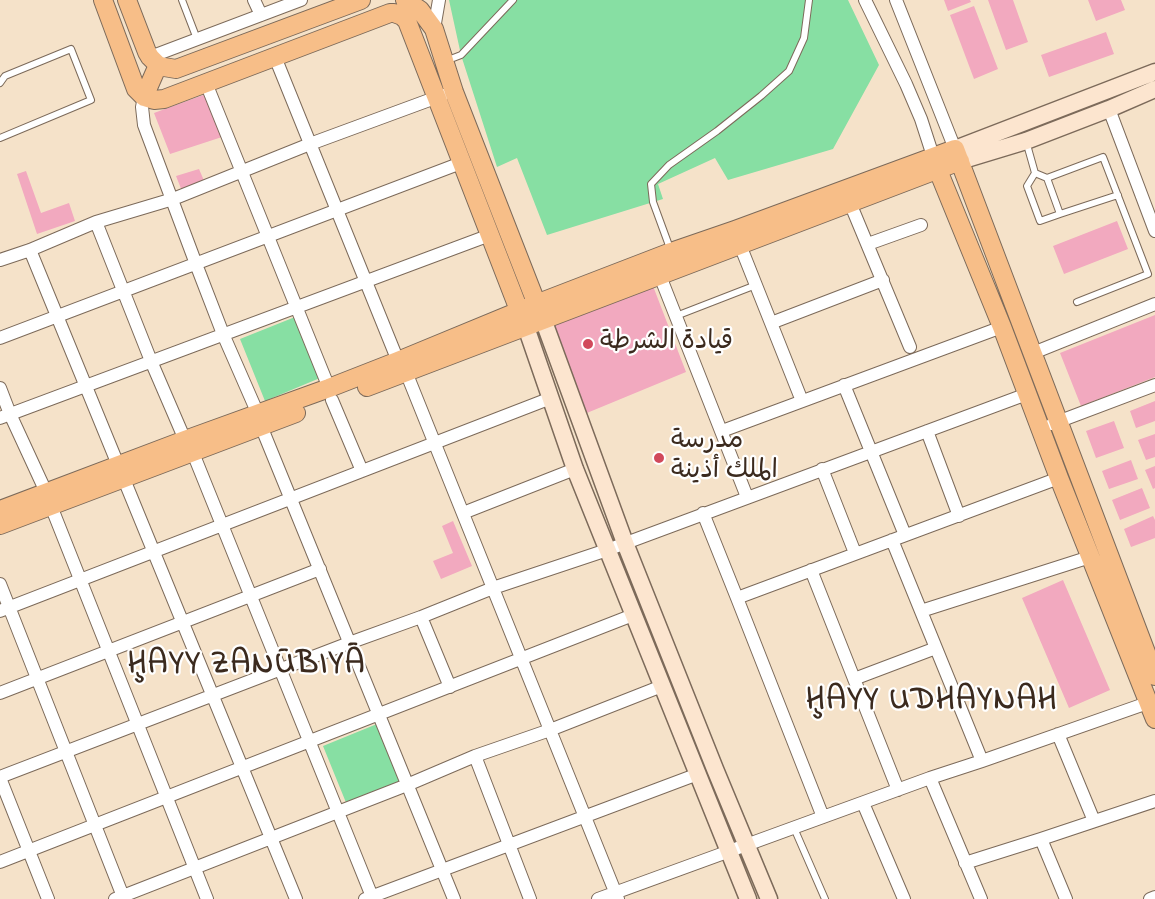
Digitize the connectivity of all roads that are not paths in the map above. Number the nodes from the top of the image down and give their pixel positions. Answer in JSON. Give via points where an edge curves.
{"nodes":[{"id":1,"x":103,"y":0,"type":"edge"},
{"id":2,"x":127,"y":0,"type":"edge"},
{"id":3,"x":182,"y":0,"type":"edge"},
{"id":4,"x":254,"y":0,"type":"edge"},
{"id":5,"x":301,"y":0,"type":"edge"},
{"id":6,"x":361,"y":0,"type":"edge"},
{"id":7,"x":439,"y":0,"type":"edge"},
{"id":8,"x":513,"y":0,"type":"edge"},
{"id":9,"x":809,"y":0,"type":"edge"},
{"id":10,"x":865,"y":0,"type":"edge"},
{"id":11,"x":896,"y":0,"type":"edge"},
{"id":12,"x":401,"y":5,"type":"edge"},
{"id":13,"x":261,"y":15,"type":"junction"},
{"id":14,"x":434,"y":29,"type":"junction"},
{"id":15,"x":197,"y":39,"type":"junction"},
{"id":16,"x":275,"y":57,"type":"junction"},
{"id":17,"x":154,"y":61,"type":"junction"},
{"id":18,"x":444,"y":61,"type":"junction"},
{"id":19,"x":1155,"y":72,"type":"edge"},
{"id":20,"x":0,"y":83,"type":"edge"},
{"id":21,"x":206,"y":83,"type":"junction"},
{"id":22,"x":1155,"y":88,"type":"edge"},
{"id":23,"x":445,"y":94,"type":"junction"},
{"id":24,"x":144,"y":96,"type":"junction"},
{"id":25,"x":1109,"y":109,"type":"junction"},
{"id":26,"x":0,"y":138,"type":"edge"},
{"id":27,"x":1026,"y":141,"type":"junction"},
{"id":28,"x":310,"y":144,"type":"junction"},
{"id":29,"x":957,"y":155,"type":"junction"},
{"id":30,"x":461,"y":163,"type":"junction"},
{"id":31,"x":935,"y":163,"type":"junction"},
{"id":32,"x":241,"y":170,"type":"junction"},
{"id":33,"x":1035,"y":173,"type":"junction"},
{"id":34,"x":1047,"y":178,"type":"junction"},
{"id":35,"x":1118,"y":195,"type":"junction"},
{"id":36,"x":173,"y":199,"type":"junction"},
{"id":37,"x":850,"y":203,"type":"junction"},
{"id":38,"x":337,"y":210,"type":"junction"},
{"id":39,"x":1060,"y":214,"type":"junction"},
{"id":40,"x":96,"y":222,"type":"junction"},
{"id":41,"x":921,"y":225,"type":"dead end"},
{"id":42,"x":1155,"y":231,"type":"edge"},
{"id":43,"x":490,"y":235,"type":"junction"},
{"id":44,"x":268,"y":236,"type":"junction"},
{"id":45,"x":738,"y":238,"type":"junction"},
{"id":46,"x":868,"y":244,"type":"junction"},
{"id":47,"x":30,"y":250,"type":"junction"},
{"id":48,"x":671,"y":252,"type":"junction"},
{"id":49,"x":0,"y":260,"type":"edge"},
{"id":50,"x":196,"y":264,"type":"junction"},
{"id":51,"x":660,"y":276,"type":"junction"},
{"id":52,"x":365,"y":280,"type":"junction"},
{"id":53,"x":883,"y":280,"type":"junction"},
{"id":54,"x":756,"y":285,"type":"junction"},
{"id":55,"x":123,"y":291,"type":"junction"},
{"id":56,"x":1077,"y":302,"type":"dead end"},
{"id":57,"x":1155,"y":304,"type":"edge"},
{"id":58,"x":296,"y":306,"type":"junction"},
{"id":59,"x":540,"y":312,"type":"junction"},
{"id":60,"x":57,"y":316,"type":"junction"},
{"id":61,"x":676,"y":316,"type":"junction"},
{"id":62,"x":522,"y":319,"type":"junction"},
{"id":63,"x":771,"y":323,"type":"junction"},
{"id":64,"x":1002,"y":327,"type":"junction"},
{"id":65,"x":224,"y":334,"type":"junction"},
{"id":66,"x":0,"y":338,"type":"edge"},
{"id":67,"x":910,"y":347,"type":"dead end"},
{"id":68,"x":1033,"y":353,"type":"junction"},
{"id":69,"x":151,"y":361,"type":"junction"},
{"id":70,"x":402,"y":367,"type":"junction"},
{"id":71,"x":86,"y":385,"type":"junction"},
{"id":72,"x":1155,"y":385,"type":"edge"},
{"id":73,"x":844,"y":386,"type":"junction"},
{"id":74,"x":0,"y":388,"type":"edge"},
{"id":75,"x":331,"y":394,"type":"junction"},
{"id":76,"x":1027,"y":394,"type":"junction"},
{"id":77,"x":551,"y":398,"type":"junction"},
{"id":78,"x":802,"y":401,"type":"junction"},
{"id":79,"x":5,"y":416,"type":"edge"},
{"id":80,"x":260,"y":420,"type":"junction"},
{"id":81,"x":1049,"y":425,"type":"junction"},
{"id":82,"x":722,"y":431,"type":"junction"},
{"id":83,"x":927,"y":431,"type":"junction"},
{"id":84,"x":435,"y":443,"type":"junction"},
{"id":85,"x":189,"y":447,"type":"junction"},
{"id":86,"x":871,"y":451,"type":"junction"},
{"id":87,"x":575,"y":469,"type":"junction"},
{"id":88,"x":822,"y":469,"type":"junction"},
{"id":89,"x":362,"y":471,"type":"junction"},
{"id":90,"x":122,"y":472,"type":"junction"},
{"id":91,"x":1059,"y":478,"type":"junction"},
{"id":92,"x":747,"y":497,"type":"junction"},
{"id":93,"x":291,"y":498,"type":"junction"},
{"id":94,"x":49,"y":499,"type":"junction"},
{"id":95,"x":0,"y":510,"type":"edge"},
{"id":96,"x":463,"y":513,"type":"junction"},
{"id":97,"x":703,"y":513,"type":"junction"},
{"id":98,"x":959,"y":516,"type":"junction"},
{"id":99,"x":0,"y":525,"type":"edge"},
{"id":100,"x":222,"y":525,"type":"junction"},
{"id":101,"x":905,"y":535,"type":"junction"},
{"id":102,"x":892,"y":540,"type":"junction"},
{"id":103,"x":625,"y":543,"type":"junction"},
{"id":104,"x":607,"y":550,"type":"junction"},
{"id":105,"x":154,"y":551,"type":"junction"},
{"id":106,"x":855,"y":554,"type":"junction"},
{"id":107,"x":1090,"y":557,"type":"junction"},
{"id":108,"x":320,"y":569,"type":"junction"},
{"id":109,"x":811,"y":570,"type":"junction"},
{"id":110,"x":80,"y":580,"type":"junction"},
{"id":111,"x":0,"y":584,"type":"edge"},
{"id":112,"x":493,"y":588,"type":"junction"},
{"id":113,"x":250,"y":596,"type":"junction"},
{"id":114,"x":737,"y":598,"type":"junction"},
{"id":115,"x":5,"y":609,"type":"edge"},
{"id":116,"x":921,"y":611,"type":"junction"},
{"id":117,"x":633,"y":615,"type":"junction"},
{"id":118,"x":421,"y":617,"type":"junction"},
{"id":119,"x":183,"y":622,"type":"junction"},
{"id":120,"x":349,"y":643,"type":"junction"},
{"id":121,"x":936,"y":648,"type":"junction"},
{"id":122,"x":109,"y":651,"type":"junction"},
{"id":123,"x":521,"y":658,"type":"junction"},
{"id":124,"x":280,"y":669,"type":"junction"},
{"id":125,"x":1155,"y":676,"type":"edge"},
{"id":126,"x":38,"y":679,"type":"junction"},
{"id":127,"x":854,"y":679,"type":"junction"},
{"id":128,"x":662,"y":686,"type":"junction"},
{"id":129,"x":450,"y":687,"type":"junction"},
{"id":130,"x":0,"y":693,"type":"edge"},
{"id":131,"x":213,"y":696,"type":"junction"},
{"id":132,"x":1153,"y":708,"type":"edge"},
{"id":133,"x":378,"y":714,"type":"junction"},
{"id":134,"x":138,"y":724,"type":"junction"},
{"id":135,"x":550,"y":730,"type":"junction"},
{"id":136,"x":1058,"y":734,"type":"junction"},
{"id":137,"x":309,"y":741,"type":"junction"},
{"id":138,"x":66,"y":752,"type":"junction"},
{"id":139,"x":475,"y":756,"type":"junction"},
{"id":140,"x":982,"y":761,"type":"junction"},
{"id":141,"x":242,"y":767,"type":"junction"},
{"id":142,"x":715,"y":769,"type":"junction"},
{"id":143,"x":698,"y":774,"type":"junction"},
{"id":144,"x":0,"y":778,"type":"edge"},
{"id":145,"x":930,"y":778,"type":"junction"},
{"id":146,"x":407,"y":785,"type":"junction"},
{"id":147,"x":898,"y":790,"type":"junction"},
{"id":148,"x":167,"y":797,"type":"junction"},
{"id":149,"x":1155,"y":801,"type":"edge"},
{"id":150,"x":863,"y":803,"type":"junction"},
{"id":151,"x":338,"y":812,"type":"junction"},
{"id":152,"x":585,"y":816,"type":"junction"},
{"id":153,"x":823,"y":817,"type":"junction"},
{"id":154,"x":1094,"y":821,"type":"junction"},
{"id":155,"x":95,"y":825,"type":"junction"},
{"id":156,"x":794,"y":828,"type":"junction"},
{"id":157,"x":271,"y":838,"type":"junction"},
{"id":158,"x":1041,"y":839,"type":"junction"},
{"id":159,"x":509,"y":844,"type":"junction"},
{"id":160,"x":746,"y":844,"type":"junction"},
{"id":161,"x":29,"y":851,"type":"junction"},
{"id":162,"x":728,"y":851,"type":"junction"},
{"id":163,"x":0,"y":862,"type":"edge"},
{"id":164,"x":965,"y":863,"type":"junction"},
{"id":165,"x":195,"y":868,"type":"junction"},
{"id":166,"x":442,"y":870,"type":"junction"},
{"id":167,"x":617,"y":896,"type":"edge"},
{"id":168,"x":1155,"y":897,"type":"edge"},
{"id":169,"x":120,"y":898,"type":"edge"},
{"id":170,"x":370,"y":898,"type":"edge"},
{"id":171,"x":48,"y":899,"type":"edge"},
{"id":172,"x":207,"y":899,"type":"edge"},
{"id":173,"x":296,"y":899,"type":"edge"},
{"id":174,"x":453,"y":899,"type":"edge"},
{"id":175,"x":530,"y":899,"type":"edge"},
{"id":176,"x":598,"y":899,"type":"edge"},
{"id":177,"x":748,"y":899,"type":"edge"},
{"id":178,"x":769,"y":899,"type":"edge"},
{"id":179,"x":825,"y":899,"type":"edge"},
{"id":180,"x":904,"y":899,"type":"edge"},
{"id":181,"x":981,"y":899,"type":"edge"},
{"id":182,"x":1066,"y":899,"type":"edge"},
{"id":183,"x":1150,"y":899,"type":"edge"}],
"edges":[{"from":1,"to":24,"type":"main road","via":[[133,83]]},
{"from":2,"to":17,"type":"main road"},
{"from":3,"to":15,"type":"lane"},
{"from":4,"to":13,"type":"street"},
{"from":5,"to":13,"type":"street"},
{"from":6,"to":17,"type":"main road","via":[[176,69]]},
{"from":7,"to":14,"type":"street"},
{"from":8,"to":18,"type":"lane","via":[[461,55]]},
{"from":9,"to":48,"type":"lane","via":[[804,38],[789,71],[669,165],[651,184],[653,202]]},
{"from":10,"to":31,"type":"street","via":[[906,84]]},
{"from":11,"to":29,"type":"street"},
{"from":12,"to":14,"type":"main road","via":[[420,10]]},
{"from":12,"to":16,"type":"main road","via":[[390,13]]},
{"from":12,"to":23,"type":"main road"},
{"from":13,"to":15,"type":"street"},
{"from":14,"to":18,"type":"main road"},
{"from":15,"to":17,"type":"street"},
{"from":16,"to":21,"type":"main road"},
{"from":16,"to":28,"type":"street"},
{"from":17,"to":24,"type":"main road"},
{"from":18,"to":23,"type":"main road"},
{"from":19,"to":29,"type":"street"},
{"from":20,"to":26,"type":"lane","via":[[5,76],[71,49],[91,100]]},
{"from":21,"to":24,"type":"main road","via":[[159,100]]},
{"from":21,"to":32,"type":"street"},
{"from":22,"to":25,"type":"street"},
{"from":23,"to":28,"type":"street"},
{"from":23,"to":30,"type":"main road"},
{"from":23,"to":59,"type":"main road"},
{"from":24,"to":36,"type":"street","via":[[144,125]]},
{"from":25,"to":27,"type":"street"},
{"from":25,"to":42,"type":"street"},
{"from":27,"to":29,"type":"street"},
{"from":27,"to":33,"type":"lane"},
{"from":28,"to":32,"type":"street"},
{"from":28,"to":38,"type":"street"},
{"from":29,"to":31,"type":"main road"},
{"from":29,"to":68,"type":"main road"},
{"from":30,"to":38,"type":"street"},
{"from":30,"to":43,"type":"main road"},
{"from":31,"to":37,"type":"main road"},
{"from":31,"to":45,"type":"main road"},
{"from":31,"to":64,"type":"main road"},
{"from":32,"to":36,"type":"street"},
{"from":32,"to":44,"type":"street"},
{"from":33,"to":34,"type":"lane"},
{"from":33,"to":39,"type":"lane","via":[[1027,186],[1040,221]]},
{"from":34,"to":35,"type":"lane","via":[[1103,158]]},
{"from":34,"to":39,"type":"lane"},
{"from":35,"to":39,"type":"lane"},
{"from":35,"to":56,"type":"lane","via":[[1148,274]]},
{"from":36,"to":40,"type":"street"},
{"from":36,"to":50,"type":"street"},
{"from":37,"to":45,"type":"main road"},
{"from":37,"to":46,"type":"street"},
{"from":38,"to":44,"type":"street"},
{"from":38,"to":52,"type":"street"},
{"from":40,"to":47,"type":"street"},
{"from":40,"to":55,"type":"street"},
{"from":41,"to":46,"type":"street"},
{"from":43,"to":52,"type":"street"},
{"from":43,"to":62,"type":"main road"},
{"from":44,"to":50,"type":"street"},
{"from":44,"to":58,"type":"street"},
{"from":45,"to":48,"type":"main road"},
{"from":45,"to":51,"type":"main road"},
{"from":45,"to":54,"type":"street"},
{"from":46,"to":53,"type":"street"},
{"from":47,"to":49,"type":"street"},
{"from":47,"to":60,"type":"street"},
{"from":48,"to":59,"type":"main road"},
{"from":50,"to":55,"type":"street"},
{"from":50,"to":65,"type":"street"},
{"from":51,"to":59,"type":"main road"},
{"from":51,"to":61,"type":"street"},
{"from":52,"to":58,"type":"street"},
{"from":52,"to":70,"type":"street"},
{"from":53,"to":63,"type":"street"},
{"from":53,"to":67,"type":"street"},
{"from":54,"to":61,"type":"lane"},
{"from":54,"to":63,"type":"street"},
{"from":55,"to":60,"type":"street"},
{"from":55,"to":69,"type":"street"},
{"from":57,"to":68,"type":"street"},
{"from":58,"to":65,"type":"street"},
{"from":58,"to":75,"type":"street"},
{"from":59,"to":62,"type":"main road"},
{"from":59,"to":103,"type":"street"},
{"from":60,"to":66,"type":"street"},
{"from":60,"to":71,"type":"street"},
{"from":61,"to":82,"type":"street"},
{"from":62,"to":70,"type":"main road"},
{"from":62,"to":77,"type":"street"},
{"from":63,"to":78,"type":"street"},
{"from":64,"to":73,"type":"street"},
{"from":64,"to":76,"type":"main road"},
{"from":65,"to":69,"type":"street"},
{"from":65,"to":80,"type":"street"},
{"from":68,"to":81,"type":"main road"},
{"from":69,"to":71,"type":"street"},
{"from":69,"to":85,"type":"street"},
{"from":70,"to":75,"type":"main road"},
{"from":70,"to":84,"type":"street"},
{"from":71,"to":79,"type":"street"},
{"from":71,"to":90,"type":"street"},
{"from":72,"to":81,"type":"street"},
{"from":73,"to":78,"type":"street"},
{"from":73,"to":86,"type":"street"},
{"from":74,"to":79,"type":"street"},
{"from":75,"to":80,"type":"main road"},
{"from":75,"to":89,"type":"street"},
{"from":76,"to":81,"type":"main road"},
{"from":76,"to":83,"type":"street"},
{"from":77,"to":84,"type":"street"},
{"from":77,"to":87,"type":"street"},
{"from":78,"to":82,"type":"street"},
{"from":79,"to":94,"type":"street"},
{"from":80,"to":85,"type":"main road"},
{"from":80,"to":93,"type":"street"},
{"from":81,"to":91,"type":"main road"},
{"from":81,"to":125,"type":"main road"},
{"from":82,"to":92,"type":"street"},
{"from":83,"to":86,"type":"street"},
{"from":83,"to":98,"type":"street"},
{"from":84,"to":89,"type":"street"},
{"from":84,"to":96,"type":"street"},
{"from":85,"to":90,"type":"main road"},
{"from":85,"to":100,"type":"street"},
{"from":86,"to":88,"type":"street"},
{"from":86,"to":101,"type":"street"},
{"from":87,"to":96,"type":"street"},
{"from":87,"to":104,"type":"street"},
{"from":88,"to":92,"type":"street"},
{"from":88,"to":106,"type":"street"},
{"from":89,"to":93,"type":"street"},
{"from":90,"to":94,"type":"main road"},
{"from":90,"to":105,"type":"street"},
{"from":91,"to":98,"type":"street"},
{"from":91,"to":107,"type":"main road"},
{"from":92,"to":97,"type":"street"},
{"from":93,"to":100,"type":"street"},
{"from":93,"to":108,"type":"street"},
{"from":94,"to":95,"type":"main road"},
{"from":94,"to":99,"type":"main road"},
{"from":94,"to":110,"type":"street"},
{"from":96,"to":112,"type":"street"},
{"from":97,"to":103,"type":"street"},
{"from":97,"to":114,"type":"street"},
{"from":98,"to":101,"type":"street"},
{"from":100,"to":105,"type":"street"},
{"from":100,"to":113,"type":"street"},
{"from":101,"to":102,"type":"street"},
{"from":102,"to":106,"type":"street"},
{"from":102,"to":116,"type":"street"},
{"from":103,"to":104,"type":"street"},
{"from":103,"to":142,"type":"street"},
{"from":104,"to":112,"type":"street"},
{"from":104,"to":117,"type":"street"},
{"from":105,"to":110,"type":"street"},
{"from":105,"to":119,"type":"street"},
{"from":106,"to":109,"type":"street"},
{"from":107,"to":116,"type":"street"},
{"from":107,"to":132,"type":"main road"},
{"from":108,"to":113,"type":"street"},
{"from":108,"to":120,"type":"street"},
{"from":109,"to":114,"type":"street"},
{"from":109,"to":127,"type":"street"},
{"from":110,"to":115,"type":"street"},
{"from":110,"to":122,"type":"street"},
{"from":111,"to":115,"type":"street"},
{"from":112,"to":118,"type":"street"},
{"from":112,"to":123,"type":"street"},
{"from":113,"to":119,"type":"street"},
{"from":113,"to":124,"type":"street"},
{"from":114,"to":153,"type":"street"},
{"from":115,"to":126,"type":"street"},
{"from":116,"to":121,"type":"street"},
{"from":117,"to":123,"type":"street"},
{"from":117,"to":128,"type":"street"},
{"from":118,"to":120,"type":"street"},
{"from":118,"to":129,"type":"street"},
{"from":119,"to":122,"type":"street"},
{"from":119,"to":131,"type":"street"},
{"from":120,"to":124,"type":"street"},
{"from":120,"to":133,"type":"street"},
{"from":121,"to":127,"type":"street"},
{"from":121,"to":140,"type":"street"},
{"from":122,"to":126,"type":"street"},
{"from":122,"to":134,"type":"street"},
{"from":123,"to":129,"type":"street"},
{"from":123,"to":135,"type":"street"},
{"from":124,"to":131,"type":"street"},
{"from":124,"to":137,"type":"street"},
{"from":126,"to":130,"type":"street"},
{"from":126,"to":138,"type":"street"},
{"from":127,"to":147,"type":"street"},
{"from":128,"to":135,"type":"street"},
{"from":128,"to":143,"type":"street"},
{"from":129,"to":133,"type":"street"},
{"from":131,"to":134,"type":"street"},
{"from":131,"to":141,"type":"street"},
{"from":132,"to":136,"type":"street"},
{"from":133,"to":137,"type":"street"},
{"from":133,"to":146,"type":"street"},
{"from":134,"to":138,"type":"street"},
{"from":134,"to":148,"type":"street"},
{"from":135,"to":139,"type":"street"},
{"from":135,"to":152,"type":"street"},
{"from":136,"to":140,"type":"street"},
{"from":136,"to":154,"type":"street"},
{"from":137,"to":141,"type":"street"},
{"from":137,"to":151,"type":"street"},
{"from":138,"to":144,"type":"street"},
{"from":138,"to":155,"type":"street"},
{"from":139,"to":146,"type":"street"},
{"from":139,"to":159,"type":"street"},
{"from":140,"to":145,"type":"street"},
{"from":141,"to":148,"type":"street"},
{"from":141,"to":157,"type":"street"},
{"from":142,"to":143,"type":"street"},
{"from":142,"to":160,"type":"street"},
{"from":143,"to":152,"type":"street"},
{"from":143,"to":162,"type":"street"},
{"from":144,"to":161,"type":"street"},
{"from":145,"to":147,"type":"street"},
{"from":145,"to":164,"type":"street"},
{"from":146,"to":151,"type":"street"},
{"from":146,"to":166,"type":"street"},
{"from":147,"to":150,"type":"street"},
{"from":148,"to":155,"type":"street"},
{"from":148,"to":165,"type":"street"},
{"from":149,"to":154,"type":"street"},
{"from":150,"to":153,"type":"street"},
{"from":150,"to":180,"type":"street"},
{"from":151,"to":157,"type":"street"},
{"from":151,"to":170,"type":"street"},
{"from":152,"to":159,"type":"street"},
{"from":152,"to":167,"type":"street"},
{"from":153,"to":156,"type":"street"},
{"from":154,"to":158,"type":"street"},
{"from":155,"to":161,"type":"street"},
{"from":155,"to":169,"type":"street"},
{"from":156,"to":160,"type":"street"},
{"from":156,"to":179,"type":"lane"},
{"from":157,"to":165,"type":"street"},
{"from":157,"to":173,"type":"street"},
{"from":158,"to":164,"type":"street"},
{"from":158,"to":182,"type":"street"},
{"from":159,"to":166,"type":"street"},
{"from":159,"to":175,"type":"street"},
{"from":160,"to":162,"type":"street"},
{"from":160,"to":178,"type":"street"},
{"from":161,"to":163,"type":"street"},
{"from":161,"to":171,"type":"street"},
{"from":162,"to":167,"type":"street"},
{"from":162,"to":177,"type":"street"},
{"from":164,"to":181,"type":"street"},
{"from":165,"to":169,"type":"street"},
{"from":165,"to":172,"type":"street"},
{"from":166,"to":170,"type":"street"},
{"from":166,"to":174,"type":"street"},
{"from":167,"to":176,"type":"street"},
{"from":168,"to":183,"type":"street"}]}
